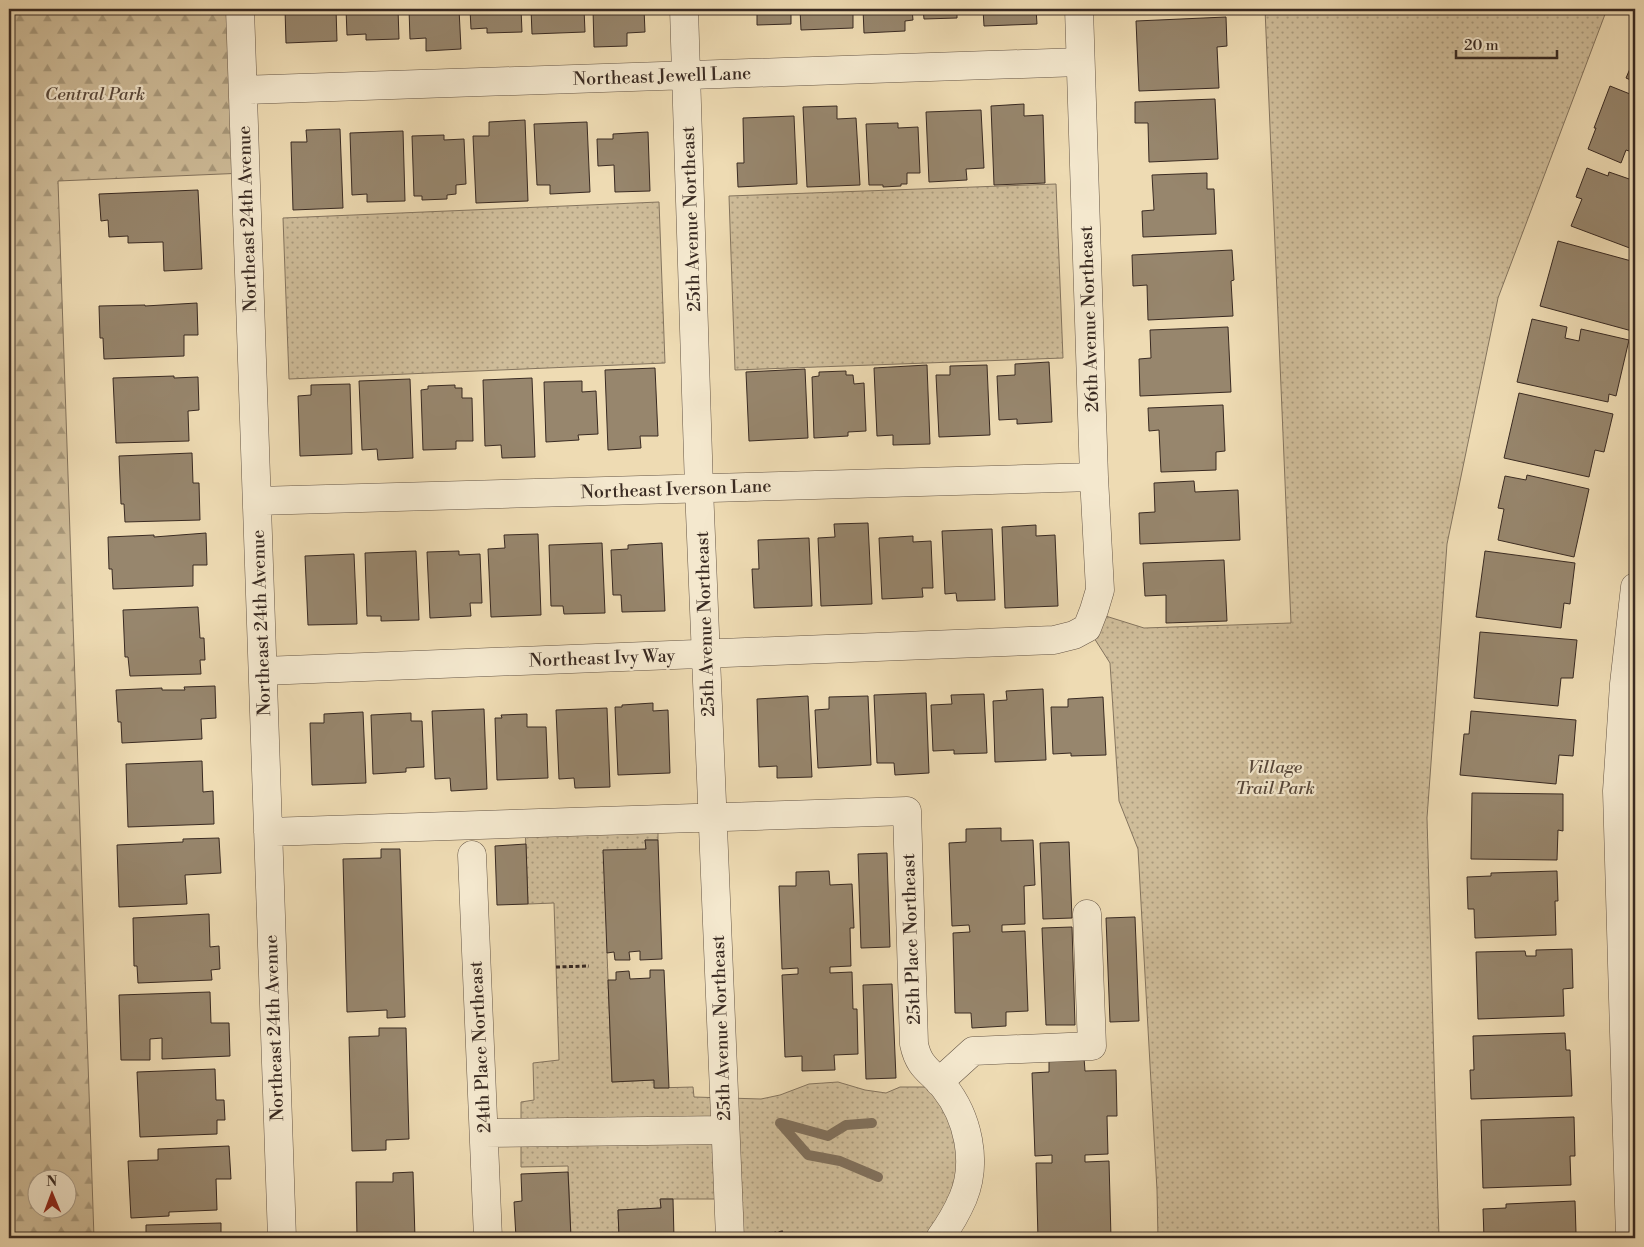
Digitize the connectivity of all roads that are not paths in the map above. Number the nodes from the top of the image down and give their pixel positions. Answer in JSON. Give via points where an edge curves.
{"nodes":[{"id":1,"x":240,"y":9,"type":"edge"},
{"id":2,"x":684,"y":9,"type":"edge"},
{"id":3,"x":1079,"y":9,"type":"edge"},
{"id":4,"x":1080,"y":62,"type":"junction"},
{"id":5,"x":687,"y":76,"type":"junction"},
{"id":6,"x":243,"y":90,"type":"junction"},
{"id":7,"x":1094,"y":477,"type":"junction"},
{"id":8,"x":699,"y":488,"type":"junction"},
{"id":9,"x":257,"y":501,"type":"junction"},
{"id":10,"x":1635,"y":587,"type":"edge"},
{"id":11,"x":1088,"y":628,"type":"joint"},
{"id":12,"x":706,"y":654,"type":"junction"},
{"id":13,"x":263,"y":671,"type":"junction"},
{"id":14,"x":713,"y":817,"type":"junction"},
{"id":15,"x":268,"y":832,"type":"junction"},
{"id":16,"x":472,"y":856,"type":"dead end"},
{"id":17,"x":1088,"y":914,"type":"dead end"},
{"id":18,"x":939,"y":1082,"type":"junction"},
{"id":19,"x":725,"y":1130,"type":"junction"},
{"id":20,"x":484,"y":1133,"type":"junction"},
{"id":21,"x":282,"y":1238,"type":"edge"},
{"id":22,"x":488,"y":1238,"type":"edge"},
{"id":23,"x":730,"y":1238,"type":"edge"},
{"id":24,"x":940,"y":1238,"type":"edge"},
{"id":25,"x":1630,"y":1238,"type":"edge"}],
"edges":[{"from":1,"to":6,"type":"street","name":"Northeast 24th Avenue"},
{"from":2,"to":5,"type":"street","name":"25th Avenue Northeast"},
{"from":3,"to":4,"type":"street","name":"26th Avenue Northeast"},
{"from":4,"to":5,"type":"street","name":"Northeast Jewell Lane"},
{"from":4,"to":7,"type":"street","name":"26th Avenue Northeast"},
{"from":5,"to":6,"type":"street","name":"Northeast Jewell Lane"},
{"from":5,"to":8,"type":"street","name":"25th Avenue Northeast"},
{"from":6,"to":9,"type":"street","name":"Northeast 24th Avenue"},
{"from":7,"to":8,"type":"street","name":"Northeast Iverson Lane"},
{"from":7,"to":11,"type":"street","name":"26th Avenue Northeast","via":[[1100,590]]},
{"from":8,"to":9,"type":"street","name":"Northeast Iverson Lane"},
{"from":8,"to":12,"type":"street","name":"25th Avenue Northeast"},
{"from":9,"to":13,"type":"street","name":"Northeast 24th Avenue"},
{"from":10,"to":25,"type":"street","via":[[1617,791]]},
{"from":11,"to":12,"type":"street","name":"Northeast Ivy Way","via":[[1074,636],[1054,640]]},
{"from":12,"to":13,"type":"street","name":"Northeast Ivy Way"},
{"from":12,"to":14,"type":"street","name":"25th Avenue Northeast"},
{"from":13,"to":15,"type":"street","name":"Northeast 24th Avenue"},
{"from":14,"to":15,"type":"street"},
{"from":14,"to":18,"type":"street","name":"25th Place Northeast","via":[[907,811],[914,1044],[917,1057]]},
{"from":14,"to":19,"type":"street","name":"25th Avenue Northeast"},
{"from":15,"to":21,"type":"street","name":"Northeast 24th Avenue"},
{"from":16,"to":20,"type":"street","name":"24th Place Northeast"},
{"from":17,"to":18,"type":"street","via":[[1092,1046],[973,1051]]},
{"from":18,"to":24,"type":"street","name":"25th Place Northeast","via":[[963,1122],[968,1137],[970,1168],[963,1198]]},
{"from":19,"to":20,"type":"street"},
{"from":19,"to":23,"type":"street","name":"25th Avenue Northeast"},
{"from":20,"to":22,"type":"street","name":"24th Place Northeast"}]}
